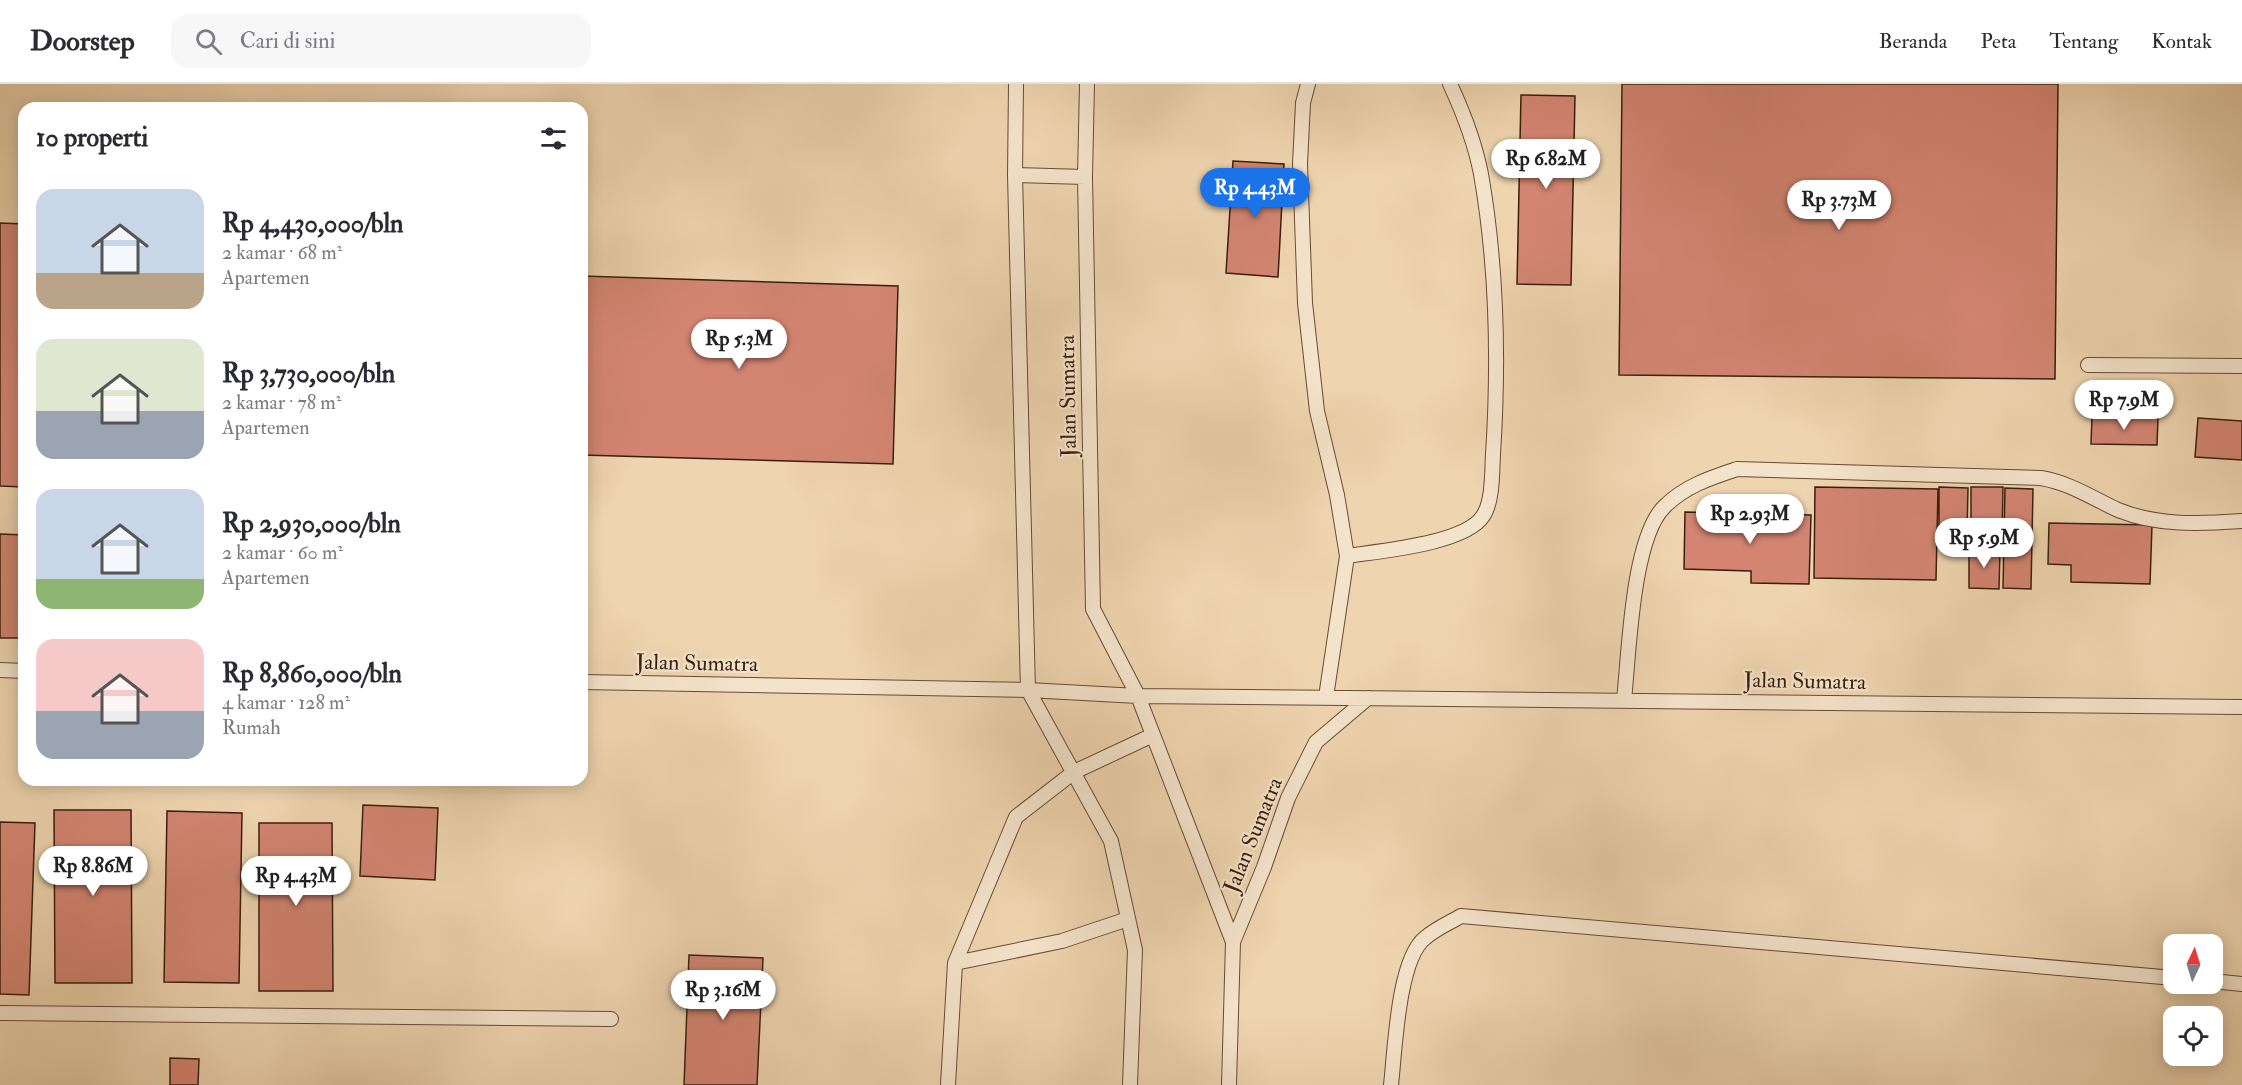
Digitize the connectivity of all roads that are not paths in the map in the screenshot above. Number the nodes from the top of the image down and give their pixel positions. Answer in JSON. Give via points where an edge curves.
{"nodes":[{"id":1,"x":1016,"y":84,"type":"edge"},
{"id":2,"x":1087,"y":84,"type":"edge"},
{"id":3,"x":1308,"y":84,"type":"edge"},
{"id":4,"x":1450,"y":84,"type":"edge"},
{"id":5,"x":1015,"y":175,"type":"junction"},
{"id":6,"x":1085,"y":177,"type":"junction"},
{"id":7,"x":2088,"y":365,"type":"dead end"},
{"id":8,"x":2242,"y":366,"type":"edge"},
{"id":9,"x":2242,"y":521,"type":"edge"},
{"id":10,"x":1347,"y":556,"type":"junction"},
{"id":11,"x":0,"y":670,"type":"edge"},
{"id":12,"x":18,"y":671,"type":"edge"},
{"id":13,"x":588,"y":682,"type":"edge"},
{"id":14,"x":1028,"y":690,"type":"junction"},
{"id":15,"x":1138,"y":696,"type":"junction"},
{"id":16,"x":1326,"y":697,"type":"junction"},
{"id":17,"x":1368,"y":698,"type":"junction"},
{"id":18,"x":1624,"y":700,"type":"junction"},
{"id":19,"x":2242,"y":707,"type":"edge"},
{"id":20,"x":1153,"y":735,"type":"junction"},
{"id":21,"x":1074,"y":772,"type":"junction"},
{"id":22,"x":1128,"y":919,"type":"junction"},
{"id":23,"x":1233,"y":942,"type":"junction"},
{"id":24,"x":956,"y":963,"type":"junction"},
{"id":25,"x":2163,"y":977,"type":"edge"},
{"id":26,"x":2223,"y":982,"type":"edge"},
{"id":27,"x":2242,"y":984,"type":"edge"},
{"id":28,"x":0,"y":1013,"type":"edge"},
{"id":29,"x":611,"y":1019,"type":"dead end"},
{"id":30,"x":948,"y":1085,"type":"edge"},
{"id":31,"x":1130,"y":1085,"type":"edge"},
{"id":32,"x":1229,"y":1085,"type":"edge"},
{"id":33,"x":1391,"y":1085,"type":"edge"}],
"edges":[{"from":1,"to":5,"type":"lane","name":"Jalan Sumatra"},
{"from":2,"to":6,"type":"lane","name":"Jalan Sumatra"},
{"from":3,"to":10,"type":"lane","via":[[1303,103],[1300,164],[1305,303],[1317,411]]},
{"from":4,"to":10,"type":"lane","via":[[1464,115],[1480,172],[1492,258],[1498,384],[1492,486],[1484,515],[1472,528],[1425,544]]},
{"from":5,"to":6,"type":"lane"},
{"from":5,"to":14,"type":"lane","name":"Jalan Sumatra"},
{"from":6,"to":15,"type":"lane","name":"Jalan Sumatra","via":[[1093,609]]},
{"from":7,"to":8,"type":"lane"},
{"from":9,"to":18,"type":"lane","via":[[2202,524],[2146,518],[2119,510],[2058,481],[2041,478],[1737,469],[1698,482],[1663,508],[1647,536],[1638,571]]},
{"from":10,"to":16,"type":"lane"},
{"from":11,"to":12,"type":"lane"},
{"from":13,"to":14,"type":"lane","name":"Jalan Sumatra"},
{"from":14,"to":15,"type":"lane","name":"Jalan Sumatra"},
{"from":14,"to":21,"type":"lane","name":"Jalan Sumatra"},
{"from":15,"to":16,"type":"lane","name":"Jalan Sumatra"},
{"from":15,"to":20,"type":"lane","name":"Jalan Sumatra"},
{"from":16,"to":17,"type":"lane","name":"Jalan Sumatra"},
{"from":17,"to":18,"type":"lane","name":"Jalan Sumatra"},
{"from":17,"to":23,"type":"lane","name":"Jalan Sumatra","via":[[1316,742],[1288,798]]},
{"from":18,"to":19,"type":"lane","name":"Jalan Sumatra"},
{"from":20,"to":21,"type":"lane"},
{"from":20,"to":23,"type":"lane","name":"Jalan Sumatra"},
{"from":21,"to":22,"type":"lane","name":"Jalan Sumatra","via":[[1111,841]]},
{"from":21,"to":24,"type":"lane","via":[[1016,817]]},
{"from":22,"to":24,"type":"lane","via":[[1062,941]]},
{"from":22,"to":31,"type":"lane","name":"Jalan Sumatra","via":[[1135,950]]},
{"from":23,"to":32,"type":"lane","name":"Jalan Sumatra"},
{"from":24,"to":30,"type":"lane"},
{"from":25,"to":33,"type":"lane","via":[[1461,916],[1424,938],[1410,958]]},
{"from":26,"to":27,"type":"lane"},
{"from":28,"to":29,"type":"lane"}]}
